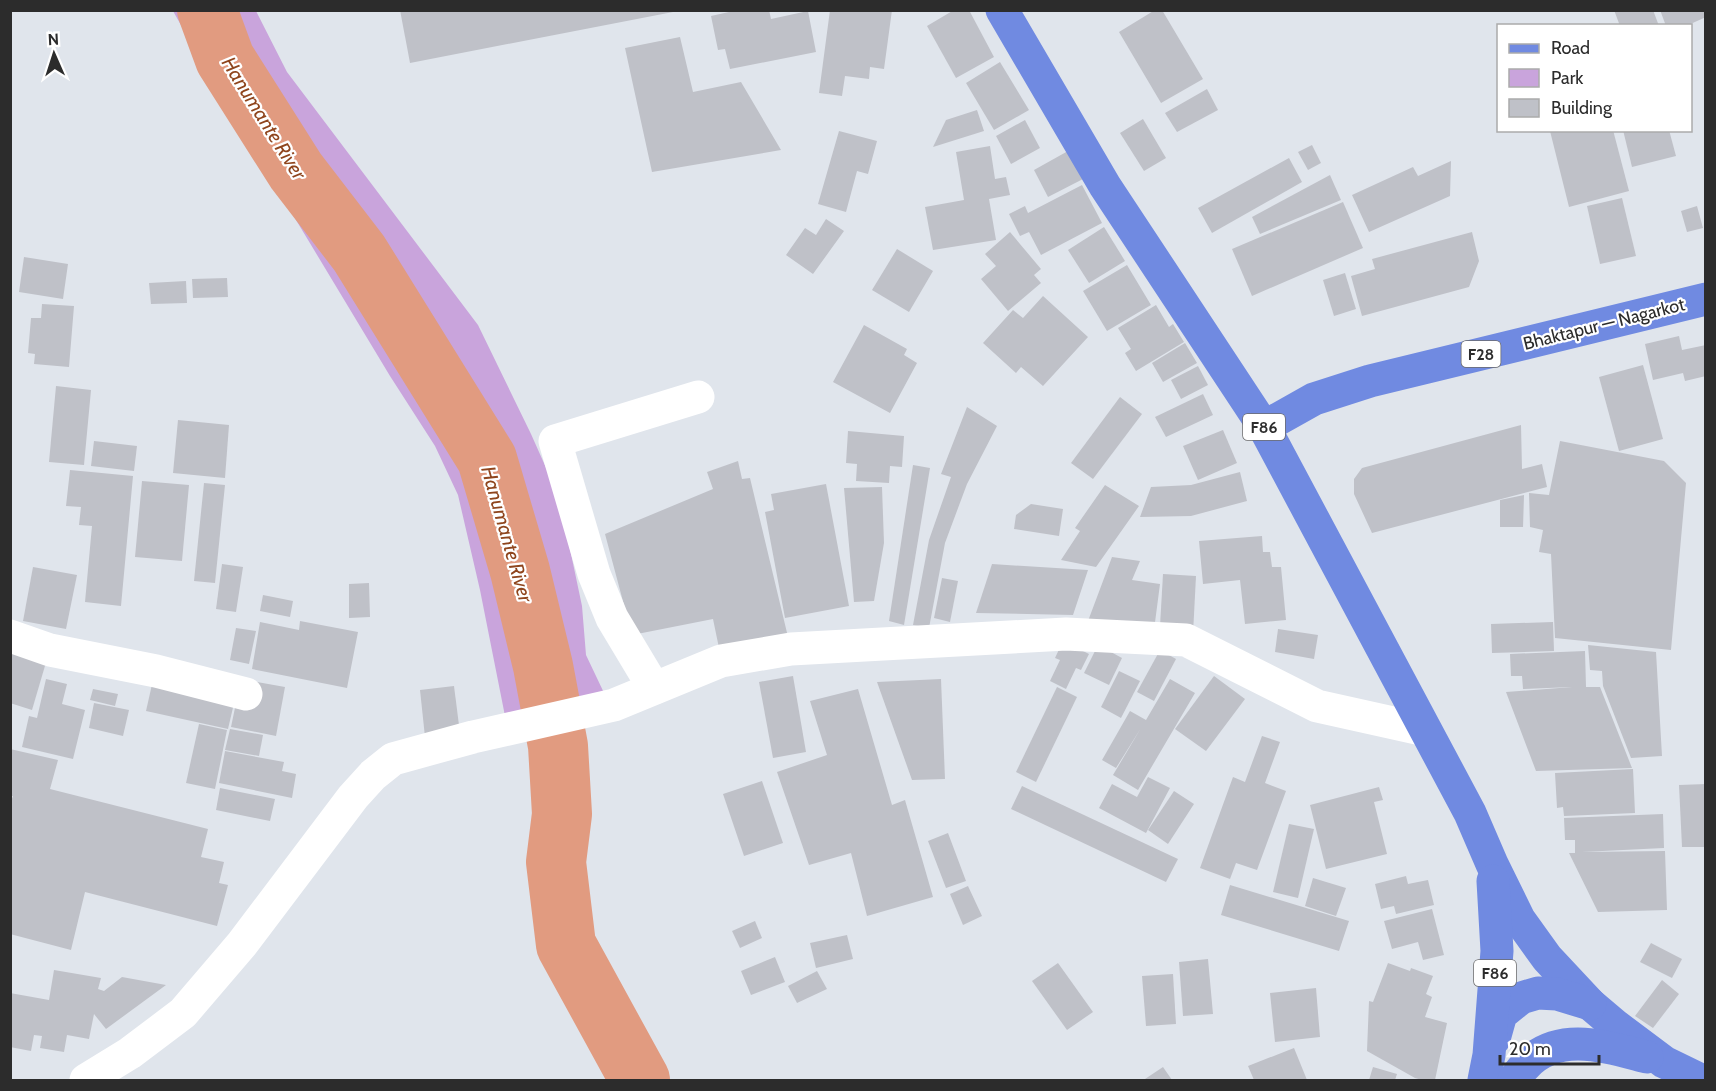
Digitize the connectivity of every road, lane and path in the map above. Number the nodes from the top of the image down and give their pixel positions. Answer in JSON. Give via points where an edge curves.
{"nodes":[{"id":1,"x":1002,"y":10,"type":"edge"},
{"id":2,"x":1706,"y":299,"type":"edge"},
{"id":3,"x":698,"y":398,"type":"dead end"},
{"id":4,"x":1264,"y":427,"type":"junction"},
{"id":5,"x":10,"y":636,"type":"edge"},
{"id":6,"x":654,"y":688,"type":"junction"},
{"id":7,"x":246,"y":694,"type":"dead end"},
{"id":8,"x":1425,"y":730,"type":"junction"},
{"id":9,"x":1492,"y":864,"type":"junction"},
{"id":10,"x":1590,"y":1004,"type":"junction"},
{"id":11,"x":1664,"y":1062,"type":"junction"},
{"id":12,"x":1487,"y":1068,"type":"edge"},
{"id":13,"x":86,"y":1080,"type":"edge"},
{"id":14,"x":1514,"y":1080,"type":"edge"},
{"id":15,"x":1701,"y":1080,"type":"edge"}],
"edges":[{"from":1,"to":4,"type":"main road","number":"F86","via":[[1105,186]]},
{"from":2,"to":4,"type":"main road","name":"Bhaktapur — Nagarkot","number":"F28","via":[[1370,381],[1314,399]]},
{"from":3,"to":6,"type":"street","via":[[555,441],[594,574],[612,618]]},
{"from":4,"to":8,"type":"main road","number":"F86"},
{"from":5,"to":7,"type":"street","via":[[50,650]]},
{"from":6,"to":8,"type":"street","via":[[721,661],[791,649],[1066,634],[1186,640],[1317,706]]},
{"from":6,"to":13,"type":"street","via":[[614,705],[393,759],[353,796],[242,944],[183,1013]]},
{"from":8,"to":9,"type":"main road","number":"F86","via":[[1470,813]]},
{"from":9,"to":10,"type":"main road","via":[[1519,919],[1547,958]]},
{"from":9,"to":12,"type":"main road","number":"F86","via":[[1497,951]]},
{"from":10,"to":11,"type":"main road"},
{"from":10,"to":12,"type":"main road","via":[[1557,994],[1538,993],[1521,998],[1501,1014]]},
{"from":11,"to":14,"type":"main road","via":[[1605,1046],[1569,1043],[1545,1050],[1525,1065]]},
{"from":11,"to":15,"type":"main road"}]}
